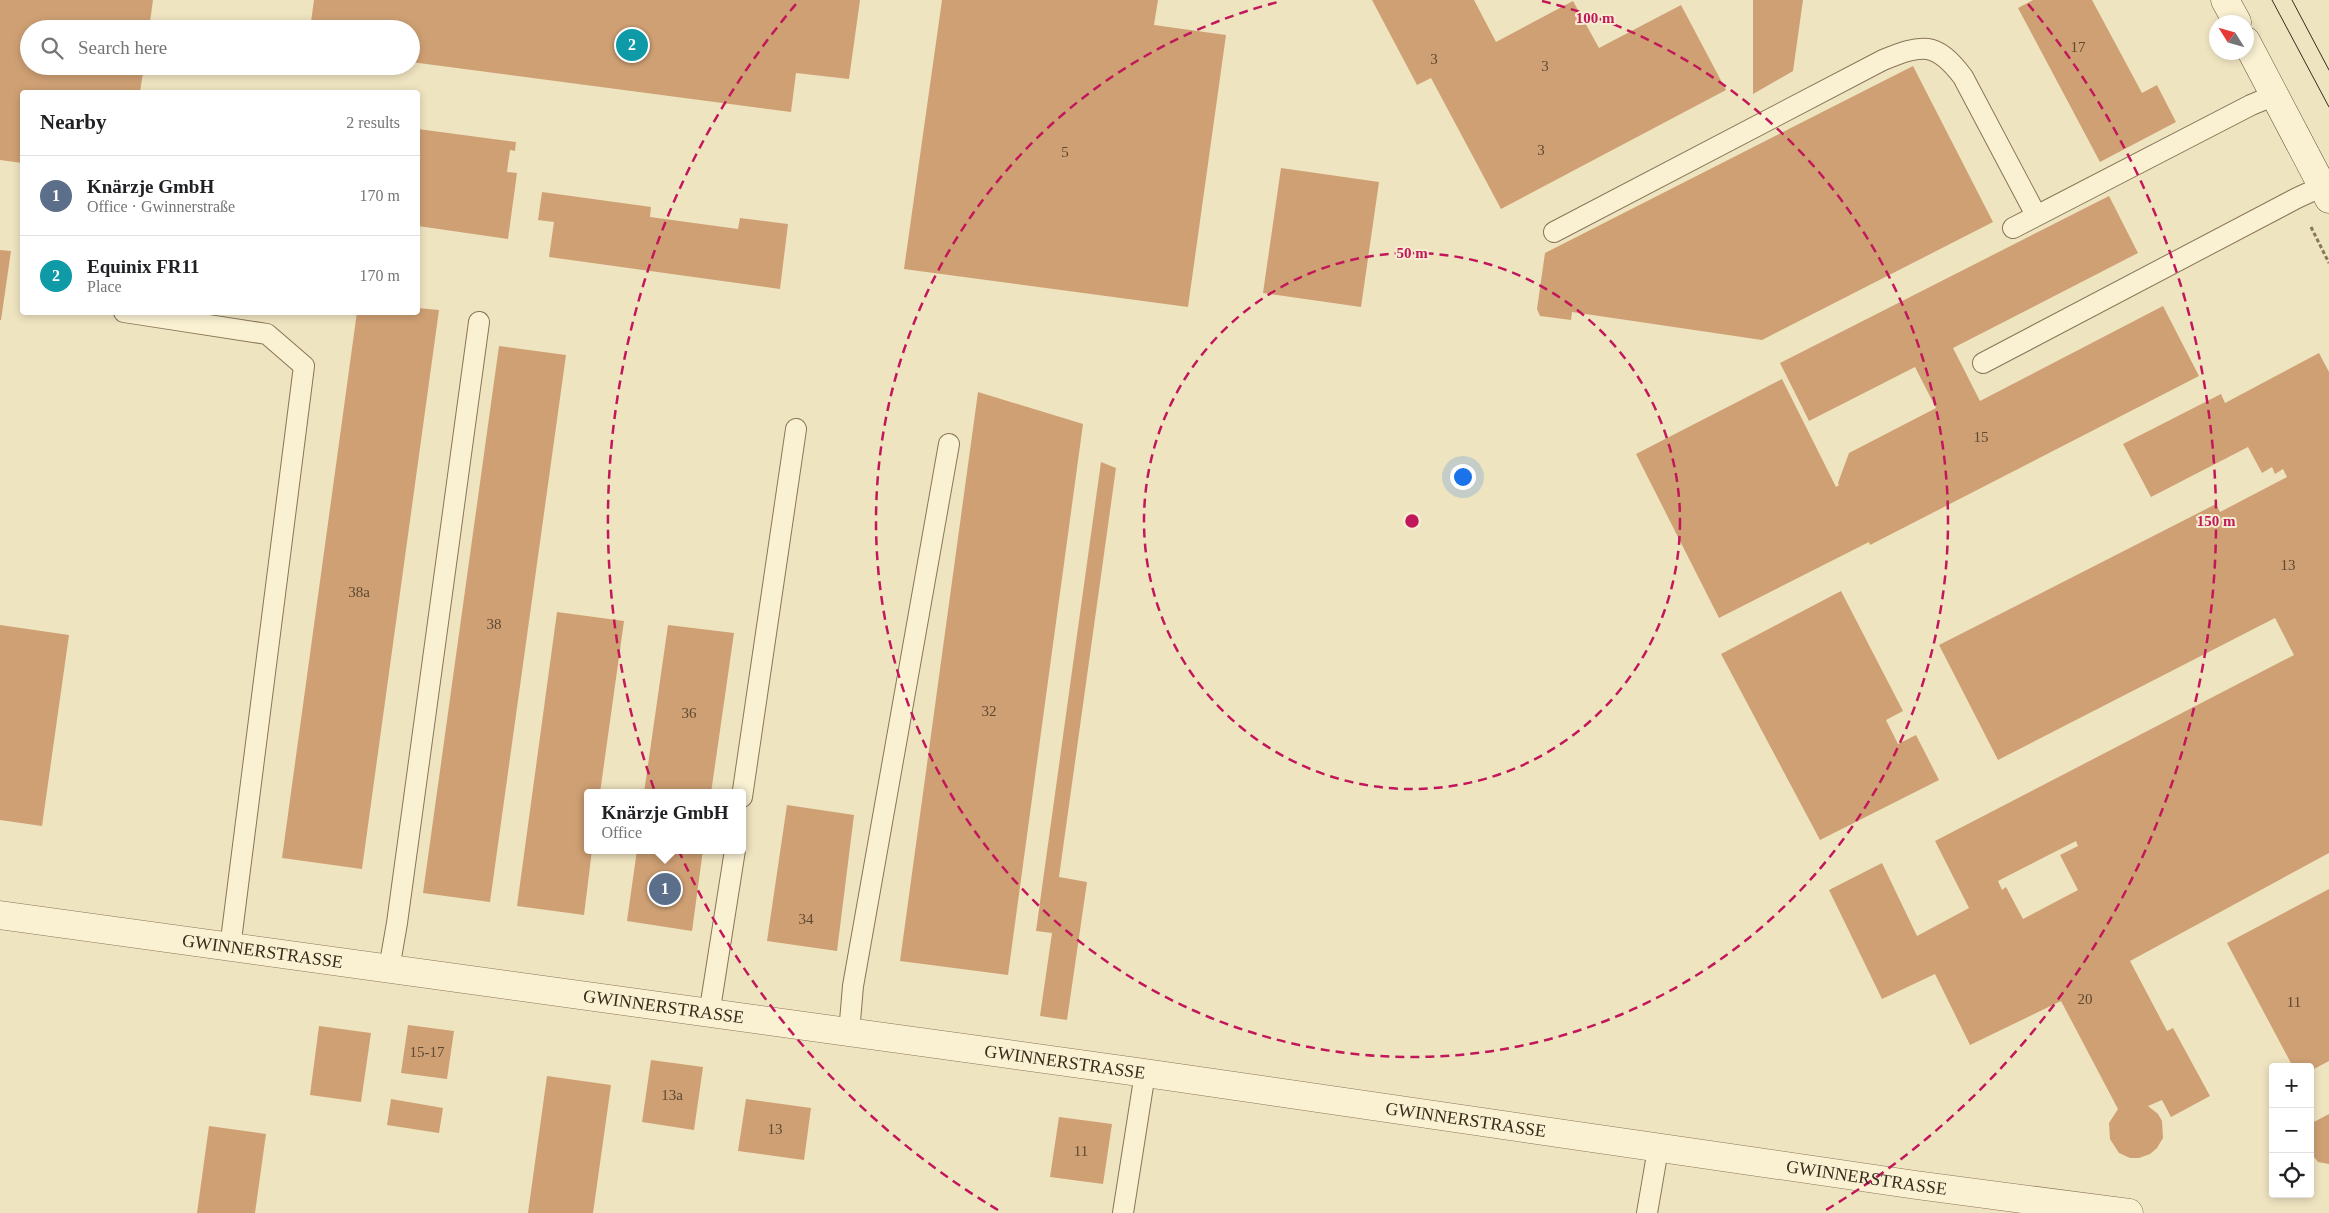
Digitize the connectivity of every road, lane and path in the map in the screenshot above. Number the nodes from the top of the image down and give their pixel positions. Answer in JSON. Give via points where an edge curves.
{"nodes":[{"id":1,"x":2225,"y":0,"type":"edge"},
{"id":2,"x":2233,"y":15,"type":"edge"},
{"id":3,"x":2254,"y":56,"type":"edge"},
{"id":4,"x":2275,"y":95,"type":"junction"},
{"id":5,"x":2326,"y":192,"type":"edge"},
{"id":6,"x":2036,"y":215,"type":"junction"},
{"id":7,"x":2013,"y":228,"type":"dead end"},
{"id":8,"x":1554,"y":232,"type":"dead end"},
{"id":9,"x":144,"y":315,"type":"edge"},
{"id":10,"x":479,"y":322,"type":"dead end"},
{"id":11,"x":1983,"y":363,"type":"dead end"},
{"id":12,"x":796,"y":429,"type":"dead end"},
{"id":13,"x":949,"y":444,"type":"dead end"},
{"id":14,"x":743,"y":789,"type":"edge"},
{"id":15,"x":734,"y":854,"type":"edge"},
{"id":16,"x":0,"y":915,"type":"edge"},
{"id":17,"x":230,"y":948,"type":"junction"},
{"id":18,"x":389,"y":969,"type":"junction"},
{"id":19,"x":709,"y":1014,"type":"junction"},
{"id":20,"x":849,"y":1033,"type":"junction"},
{"id":21,"x":1144,"y":1073,"type":"junction"},
{"id":22,"x":1658,"y":1149,"type":"junction"},
{"id":23,"x":1123,"y":1213,"type":"edge"},
{"id":24,"x":1647,"y":1213,"type":"edge"},
{"id":25,"x":2129,"y":1213,"type":"edge"}],
"edges":[{"from":1,"to":2,"type":"street"},
{"from":3,"to":4,"type":"street"},
{"from":4,"to":5,"type":"street"},
{"from":4,"to":6,"type":"lane"},
{"from":5,"to":11,"type":"lane"},
{"from":6,"to":7,"type":"lane"},
{"from":6,"to":8,"type":"lane","via":[[1963,78],[1952,62],[1927,48],[1910,49],[1883,60]]},
{"from":9,"to":17,"type":"lane","via":[[267,334],[304,366]]},
{"from":10,"to":18,"type":"lane"},
{"from":12,"to":14,"type":"lane"},
{"from":13,"to":20,"type":"lane","via":[[855,976]]},
{"from":15,"to":19,"type":"lane"},
{"from":16,"to":17,"type":"street","name":"GWINNERSTRASSE"},
{"from":17,"to":18,"type":"street","name":"GWINNERSTRASSE"},
{"from":18,"to":19,"type":"street","name":"GWINNERSTRASSE"},
{"from":19,"to":20,"type":"street","name":"GWINNERSTRASSE"},
{"from":20,"to":21,"type":"street","name":"GWINNERSTRASSE"},
{"from":21,"to":22,"type":"street","name":"GWINNERSTRASSE"},
{"from":21,"to":23,"type":"lane"},
{"from":22,"to":24,"type":"lane"},
{"from":22,"to":25,"type":"street","name":"GWINNERSTRASSE"}]}
